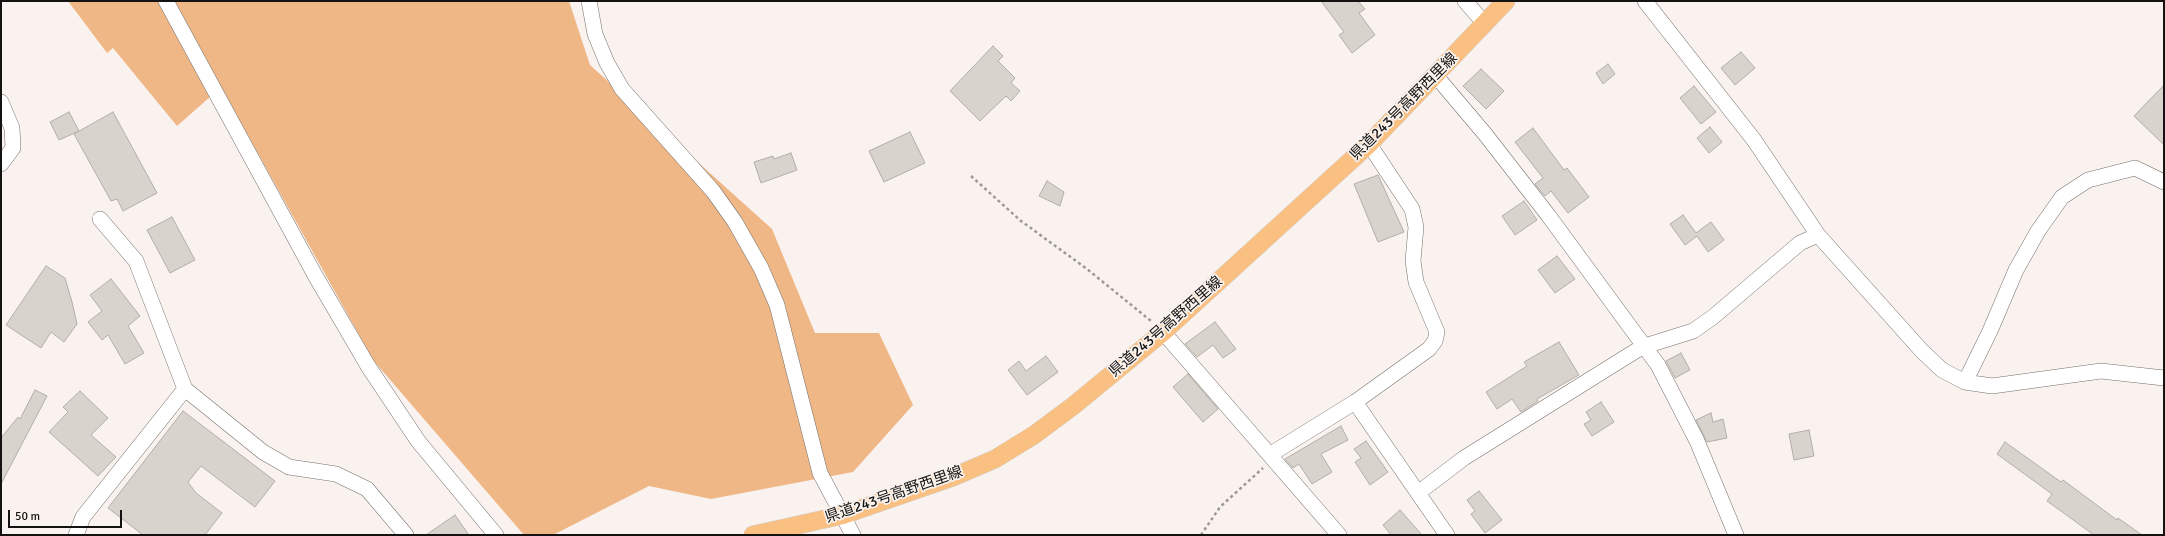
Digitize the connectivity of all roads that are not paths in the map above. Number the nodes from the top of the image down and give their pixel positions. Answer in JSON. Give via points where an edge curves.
{"nodes":[{"id":1,"x":166,"y":1,"type":"edge"},
{"id":2,"x":589,"y":1,"type":"edge"},
{"id":3,"x":1465,"y":1,"type":"edge"},
{"id":4,"x":1506,"y":1,"type":"edge"},
{"id":5,"x":1645,"y":1,"type":"edge"},
{"id":6,"x":1485,"y":24,"type":"junction"},
{"id":7,"x":1436,"y":76,"type":"junction"},
{"id":8,"x":1,"y":102,"type":"edge"},
{"id":9,"x":1369,"y":144,"type":"junction"},
{"id":10,"x":1,"y":164,"type":"edge"},
{"id":11,"x":2164,"y":182,"type":"edge"},
{"id":12,"x":100,"y":219,"type":"dead end"},
{"id":13,"x":1818,"y":235,"type":"junction"},
{"id":14,"x":1163,"y":332,"type":"junction"},
{"id":15,"x":1642,"y":347,"type":"junction"},
{"id":16,"x":2164,"y":378,"type":"edge"},
{"id":17,"x":1965,"y":382,"type":"junction"},
{"id":18,"x":185,"y":389,"type":"junction"},
{"id":19,"x":1355,"y":402,"type":"junction"},
{"id":20,"x":1273,"y":456,"type":"junction"},
{"id":21,"x":1418,"y":493,"type":"junction"},
{"id":22,"x":844,"y":515,"type":"junction"},
{"id":23,"x":76,"y":535,"type":"edge"},
{"id":24,"x":406,"y":535,"type":"edge"},
{"id":25,"x":496,"y":535,"type":"edge"},
{"id":26,"x":753,"y":535,"type":"edge"},
{"id":27,"x":853,"y":535,"type":"edge"},
{"id":28,"x":1340,"y":535,"type":"edge"},
{"id":29,"x":1447,"y":535,"type":"edge"},
{"id":30,"x":1736,"y":535,"type":"edge"}],
"edges":[{"from":1,"to":25,"type":"street","via":[[368,366],[418,441]]},
{"from":2,"to":22,"type":"street","via":[[596,34],[607,63],[622,89],[713,191],[735,222],[761,268],[777,305],[820,473]]},
{"from":3,"to":6,"type":"street"},
{"from":4,"to":6,"type":"main road","name":"県道243号高野西里線"},
{"from":5,"to":13,"type":"street","via":[[1754,140]]},
{"from":6,"to":7,"type":"main road","name":"県道243号高野西里線"},
{"from":7,"to":9,"type":"main road","name":"県道243号高野西里線"},
{"from":7,"to":15,"type":"street","via":[[1548,215]]},
{"from":8,"to":10,"type":"street","via":[[12,128],[13,148]]},
{"from":9,"to":14,"type":"main road","name":"県道243号高野西里線"},
{"from":9,"to":19,"type":"street","via":[[1412,209],[1416,227],[1413,261],[1416,282],[1437,332],[1436,341],[1429,349]]},
{"from":11,"to":17,"type":"street","via":[[2135,168],[2088,180],[2062,197],[2038,231],[2016,270],[1990,332]]},
{"from":12,"to":18,"type":"street","via":[[136,261]]},
{"from":13,"to":15,"type":"street","via":[[1800,243],[1693,331]]},
{"from":13,"to":17,"type":"street","via":[[1920,350],[1942,370]]},
{"from":14,"to":20,"type":"street"},
{"from":14,"to":22,"type":"main road","name":"県道243号高野西里線","via":[[1073,406],[1034,435],[995,459],[953,477]]},
{"from":15,"to":21,"type":"street","via":[[1464,458]]},
{"from":15,"to":30,"type":"street","via":[[1658,366],[1697,440]]},
{"from":16,"to":17,"type":"street","via":[[2101,371],[1992,386]]},
{"from":18,"to":23,"type":"street","via":[[83,517]]},
{"from":18,"to":24,"type":"street","via":[[263,452],[289,467],[336,474],[367,489]]},
{"from":19,"to":20,"type":"street"},
{"from":19,"to":21,"type":"street"},
{"from":20,"to":28,"type":"street"},
{"from":21,"to":29,"type":"street"},
{"from":22,"to":26,"type":"main road","name":"県道243号高野西里線"},
{"from":22,"to":27,"type":"street"}]}
